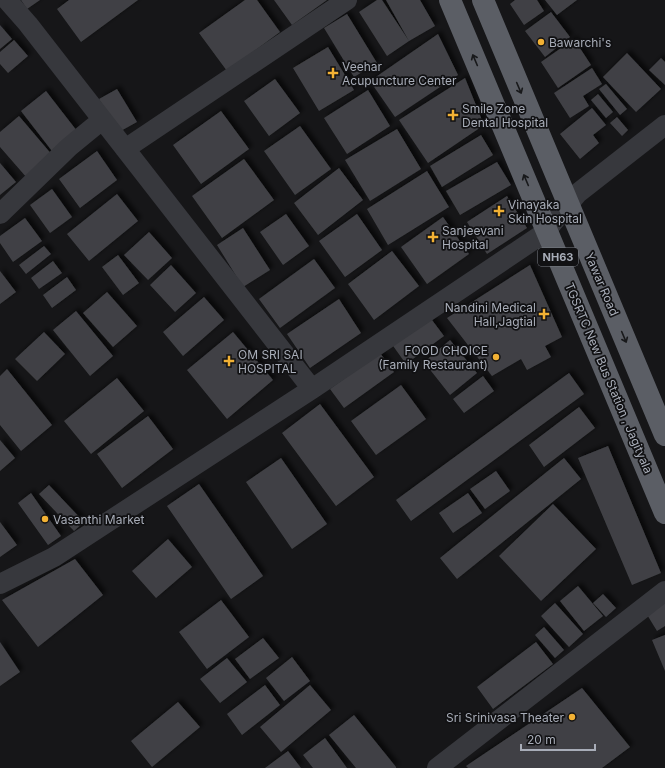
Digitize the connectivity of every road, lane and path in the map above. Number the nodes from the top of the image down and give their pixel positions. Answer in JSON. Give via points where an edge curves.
{"nodes":[{"id":1,"x":7,"y":0,"type":"edge"},
{"id":2,"x":347,"y":0,"type":"edge"},
{"id":3,"x":450,"y":0,"type":"edge"},
{"id":4,"x":483,"y":0,"type":"edge"},
{"id":5,"x":102,"y":120,"type":"junction"},
{"id":6,"x":665,"y":125,"type":"edge"},
{"id":7,"x":125,"y":149,"type":"junction"},
{"id":8,"x":568,"y":205,"type":"junction"},
{"id":9,"x":0,"y":214,"type":"edge"},
{"id":10,"x":547,"y":230,"type":"junction"},
{"id":11,"x":312,"y":389,"type":"junction"},
{"id":12,"x":665,"y":434,"type":"edge"},
{"id":13,"x":665,"y":513,"type":"edge"},
{"id":14,"x":0,"y":584,"type":"edge"},
{"id":15,"x":665,"y":591,"type":"edge"},
{"id":16,"x":437,"y":768,"type":"edge"}],
"edges":[{"from":1,"to":5,"type":"street"},
{"from":2,"to":7,"type":"street"},
{"from":10,"to":3,"type":"highway","name":"TGSRTC New Bus Station , Jagityala","number":"NH63","one_way":true},
{"from":4,"to":8,"type":"highway","name":"Yawar Road","number":"NH63","one_way":true},
{"from":5,"to":7,"type":"street"},
{"from":5,"to":9,"type":"street","via":[[69,146]]},
{"from":6,"to":8,"type":"street","via":[[578,193]]},
{"from":7,"to":11,"type":"street"},
{"from":8,"to":10,"type":"street"},
{"from":8,"to":12,"type":"highway","name":"Yawar Road","number":"NH63","one_way":true},
{"from":10,"to":11,"type":"street"},
{"from":10,"to":13,"type":"highway","name":"TGSRTC New Bus Station , Jagityala","number":"NH63"},
{"from":11,"to":14,"type":"street","via":[[54,557]]},
{"from":15,"to":16,"type":"street"}]}
